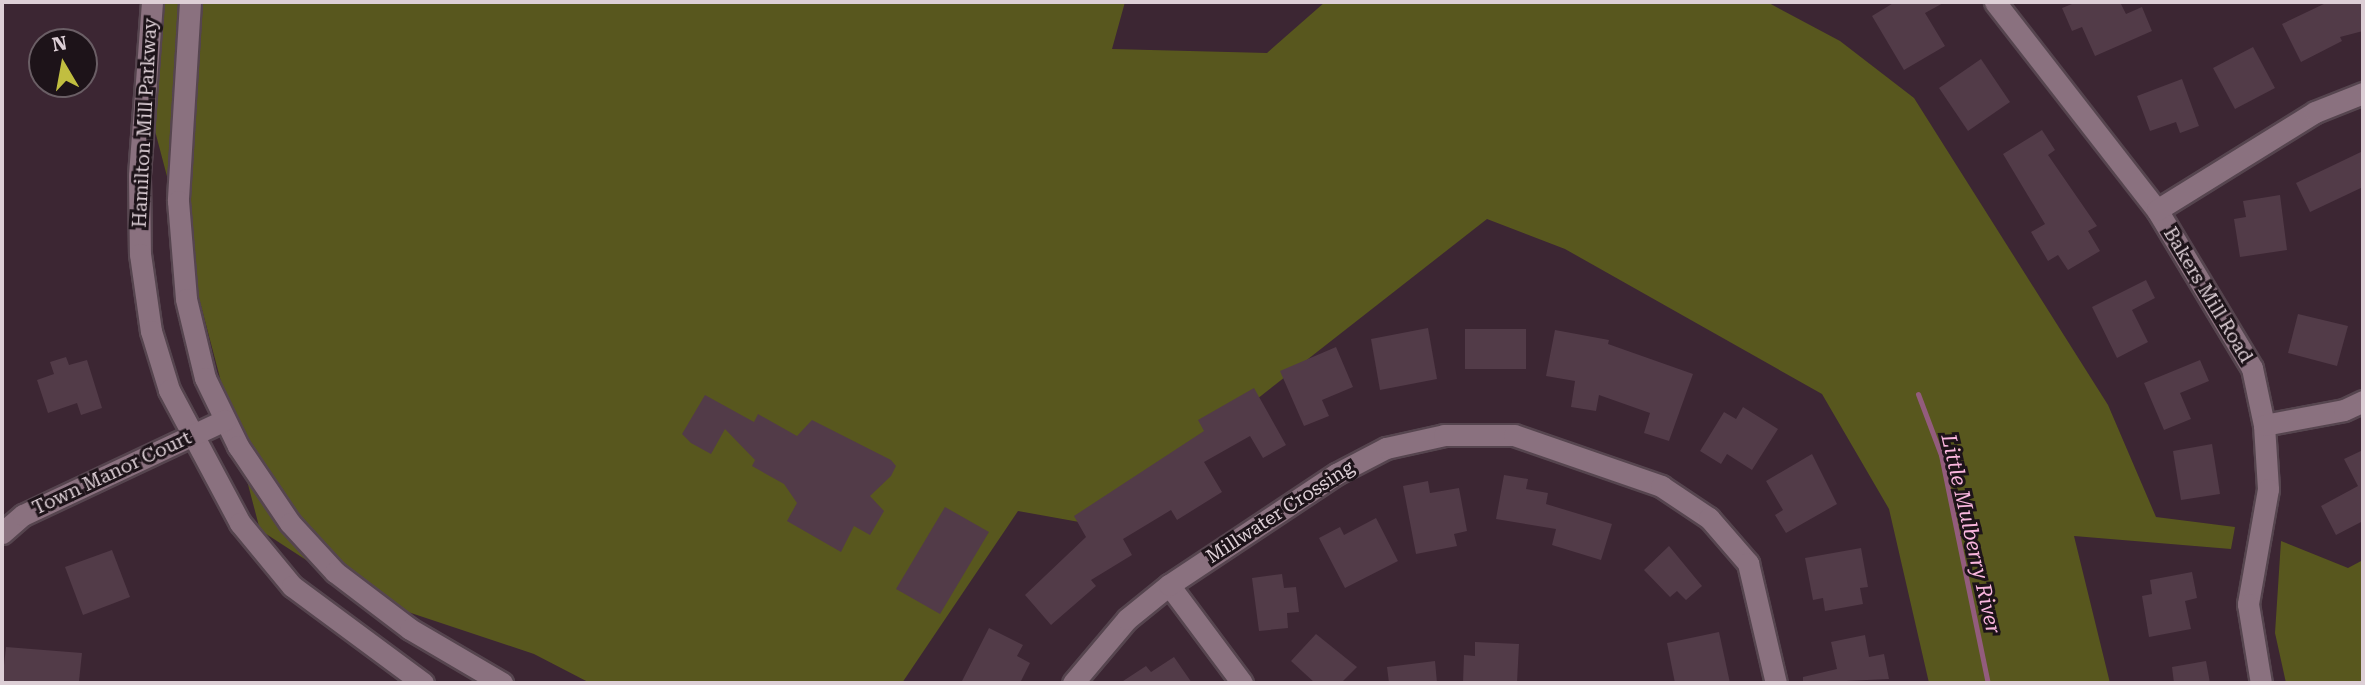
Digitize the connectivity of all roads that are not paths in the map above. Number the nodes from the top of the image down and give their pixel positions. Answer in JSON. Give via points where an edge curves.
{"nodes":[{"id":1,"x":152,"y":2,"type":"edge"},
{"id":2,"x":190,"y":2,"type":"edge"},
{"id":3,"x":1998,"y":3,"type":"edge"},
{"id":4,"x":2363,"y":93,"type":"edge"},
{"id":5,"x":2157,"y":210,"type":"junction"},
{"id":6,"x":2363,"y":401,"type":"edge"},
{"id":7,"x":225,"y":420,"type":"junction"},
{"id":8,"x":2264,"y":425,"type":"junction"},
{"id":9,"x":190,"y":436,"type":"junction"},
{"id":10,"x":2,"y":533,"type":"edge"},
{"id":11,"x":1169,"y":584,"type":"junction"},
{"id":12,"x":424,"y":683,"type":"edge"},
{"id":13,"x":502,"y":683,"type":"edge"},
{"id":14,"x":1073,"y":683,"type":"edge"},
{"id":15,"x":1242,"y":683,"type":"edge"},
{"id":16,"x":1776,"y":683,"type":"edge"},
{"id":17,"x":2261,"y":683,"type":"edge"}],
"edges":[{"from":1,"to":9,"type":"street","name":"Hamilton Mill Parkway","via":[[139,176],[140,254],[151,331]]},
{"from":2,"to":7,"type":"street","name":"Hamilton Mill Parkway","via":[[178,201],[185,287],[205,378]]},
{"from":3,"to":5,"type":"street","name":"Bakers Mill Road"},
{"from":4,"to":5,"type":"street","via":[[2315,112]]},
{"from":5,"to":8,"type":"street","name":"Bakers Mill Road","via":[[2252,368]]},
{"from":6,"to":8,"type":"street","via":[[2344,410]]},
{"from":7,"to":9,"type":"street","name":"Town Manor Court"},
{"from":7,"to":13,"type":"street","name":"Hamilton Mill Parkway","via":[[290,523],[335,572],[410,629]]},
{"from":8,"to":17,"type":"street","name":"Bakers Mill Road","via":[[2268,489],[2248,604]]},
{"from":9,"to":10,"type":"street","name":"Town Manor Court","via":[[23,515]]},
{"from":9,"to":12,"type":"street","name":"Hamilton Mill Parkway","via":[[240,523],[292,586]]},
{"from":11,"to":14,"type":"street","name":"Millwater Crossing","via":[[1127,619]]},
{"from":11,"to":15,"type":"street"},
{"from":11,"to":16,"type":"street","name":"Millwater Crossing","via":[[1336,474],[1386,448],[1444,435],[1514,435],[1661,486],[1709,518],[1748,564]]}]}
